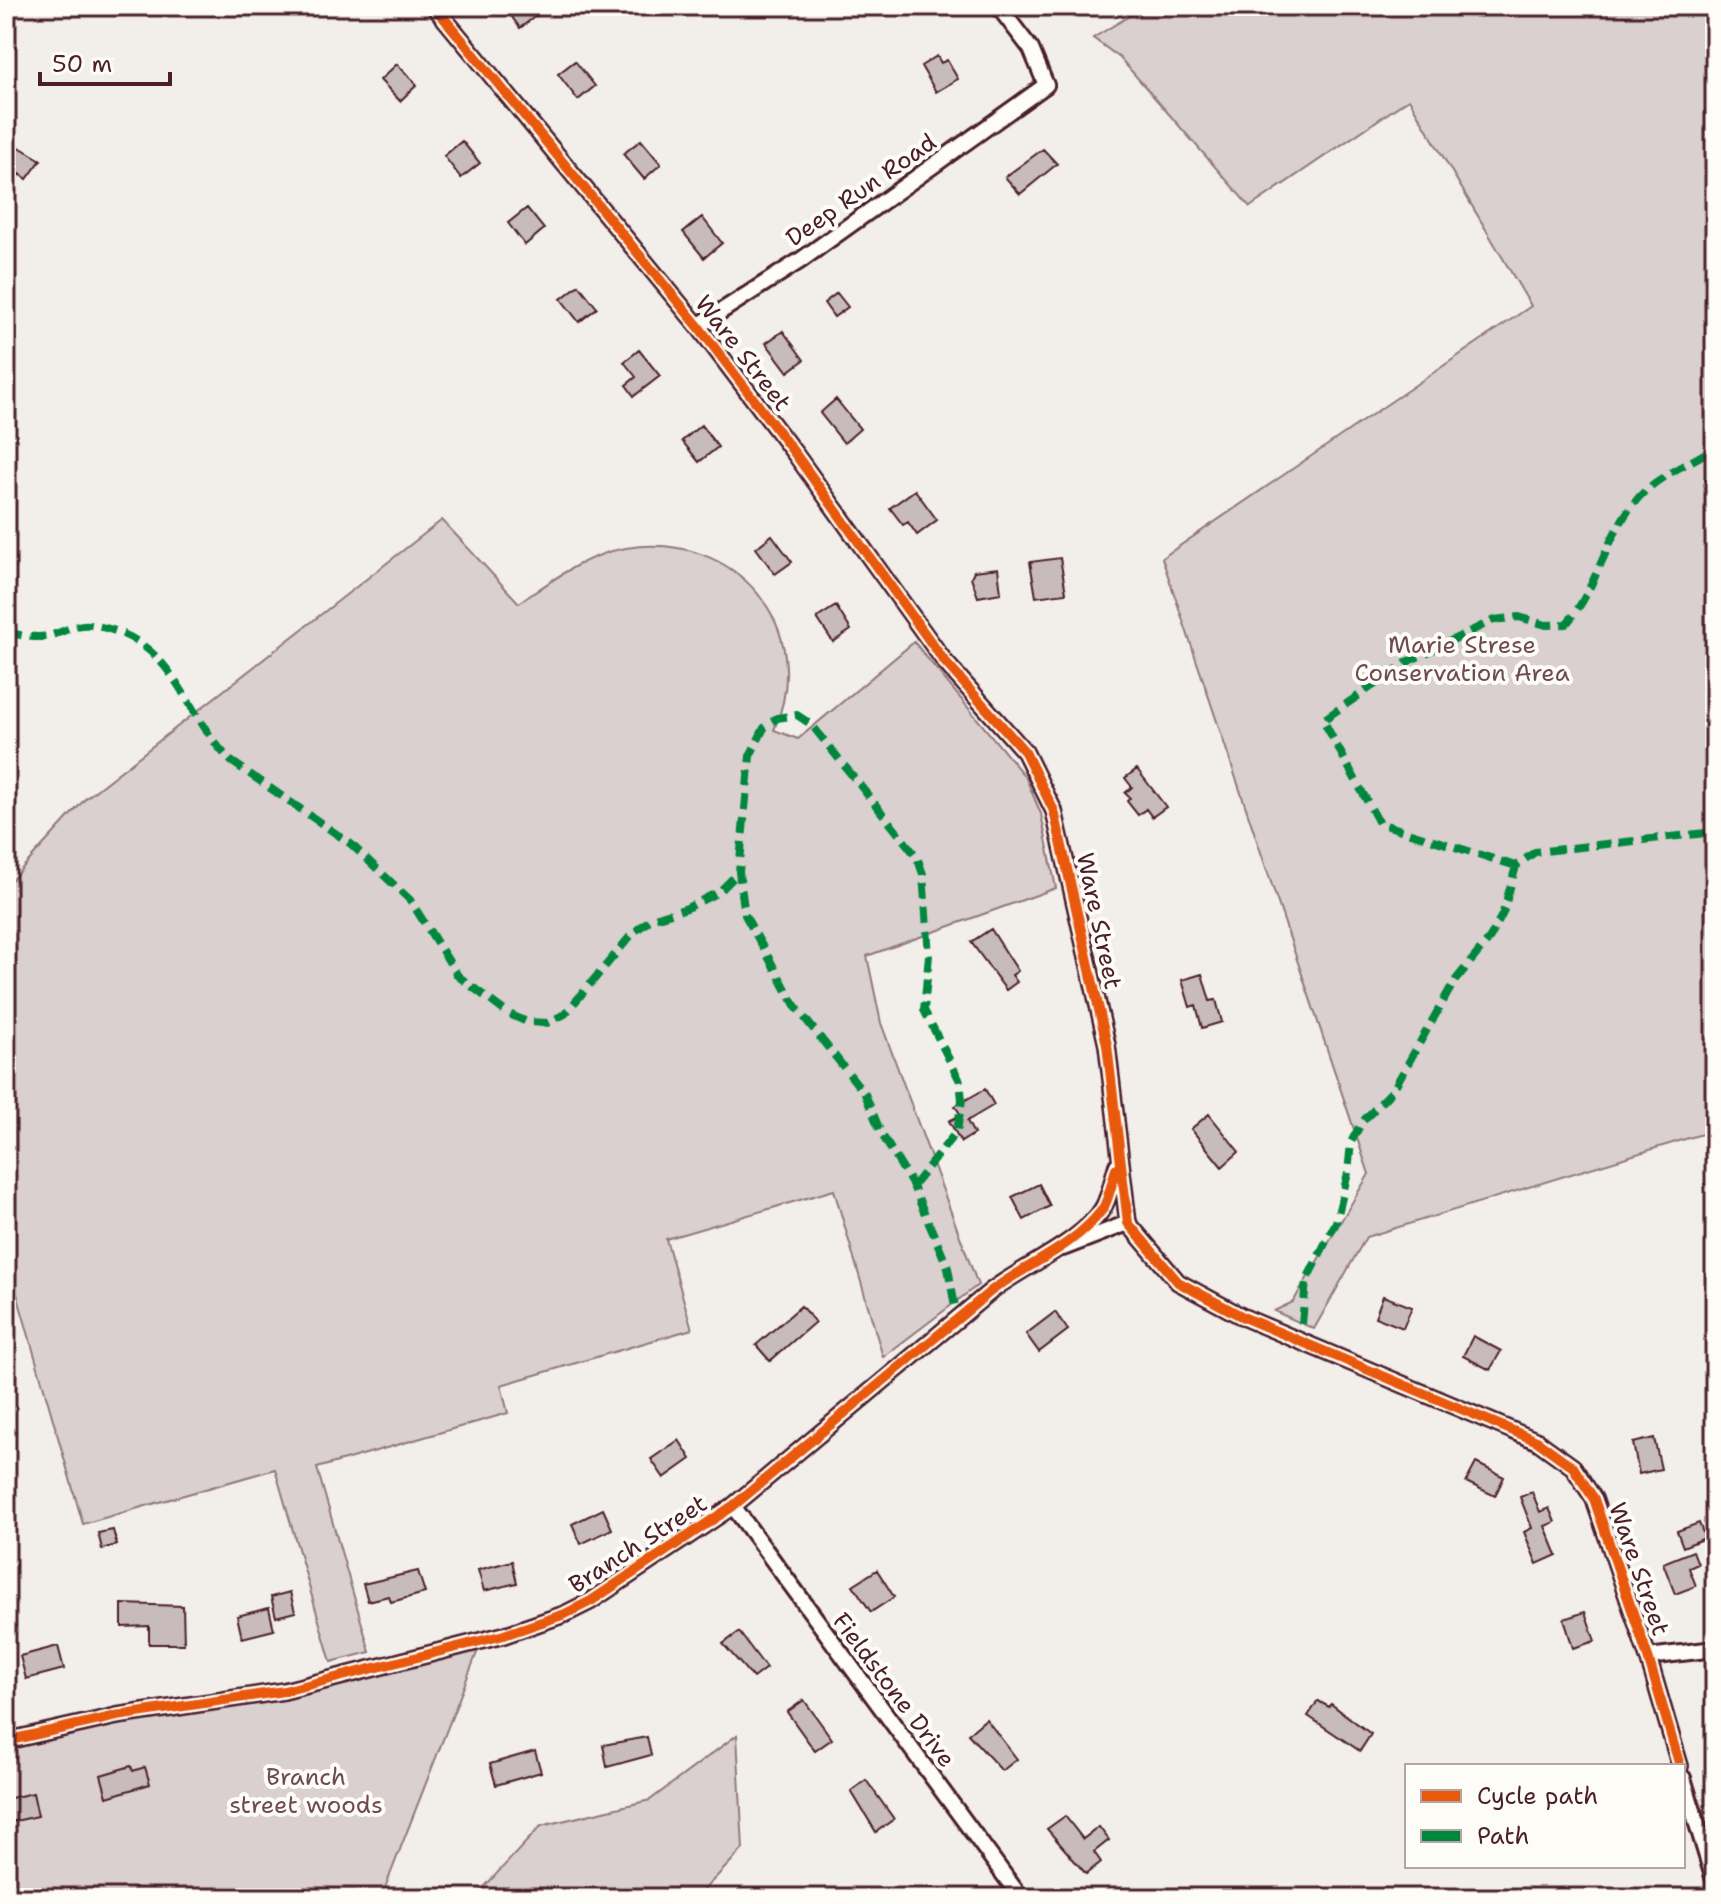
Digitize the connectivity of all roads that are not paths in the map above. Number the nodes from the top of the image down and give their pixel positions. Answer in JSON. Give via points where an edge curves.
{"nodes":[{"id":1,"x":434,"y":6,"type":"edge"},
{"id":2,"x":998,"y":6,"type":"edge"},
{"id":3,"x":698,"y":326,"type":"junction"},
{"id":4,"x":1119,"y":1161,"type":"junction"},
{"id":5,"x":1128,"y":1223,"type":"junction"},
{"id":6,"x":1059,"y":1249,"type":"junction"},
{"id":7,"x":733,"y":1506,"type":"junction"},
{"id":8,"x":1715,"y":1649,"type":"edge"},
{"id":9,"x":1648,"y":1657,"type":"junction"},
{"id":10,"x":6,"y":1741,"type":"edge"},
{"id":11,"x":1679,"y":1764,"type":"edge"},
{"id":12,"x":1685,"y":1785,"type":"edge"},
{"id":13,"x":1715,"y":1883,"type":"edge"},
{"id":14,"x":1021,"y":1898,"type":"edge"}],
"edges":[{"from":1,"to":3,"type":"street","name":"Ware Street"},
{"from":2,"to":3,"type":"street","name":"Deep Run Road","via":[[1031,49],[1046,85],[801,260]]},
{"from":3,"to":4,"type":"street","name":"Ware Street","via":[[945,662],[1025,752],[1044,786],[1107,1045]]},
{"from":4,"to":5,"type":"street","name":"Ware Street"},
{"from":4,"to":6,"type":"street","name":"Branch Street","via":[[1103,1209]]},
{"from":5,"to":6,"type":"street","name":"Branch Street"},
{"from":5,"to":9,"type":"street","name":"Ware Street","via":[[1178,1282],[1331,1357],[1537,1441],[1573,1467],[1594,1499]]},
{"from":6,"to":7,"type":"street","name":"Branch Street","via":[[991,1291]]},
{"from":7,"to":10,"type":"street","name":"Branch Street","via":[[591,1601],[504,1635],[284,1691],[117,1716]]},
{"from":7,"to":14,"type":"street","name":"Fieldstone Drive"},
{"from":8,"to":9,"type":"street"},
{"from":9,"to":11,"type":"street","name":"Ware Street"},
{"from":12,"to":13,"type":"street"}]}
